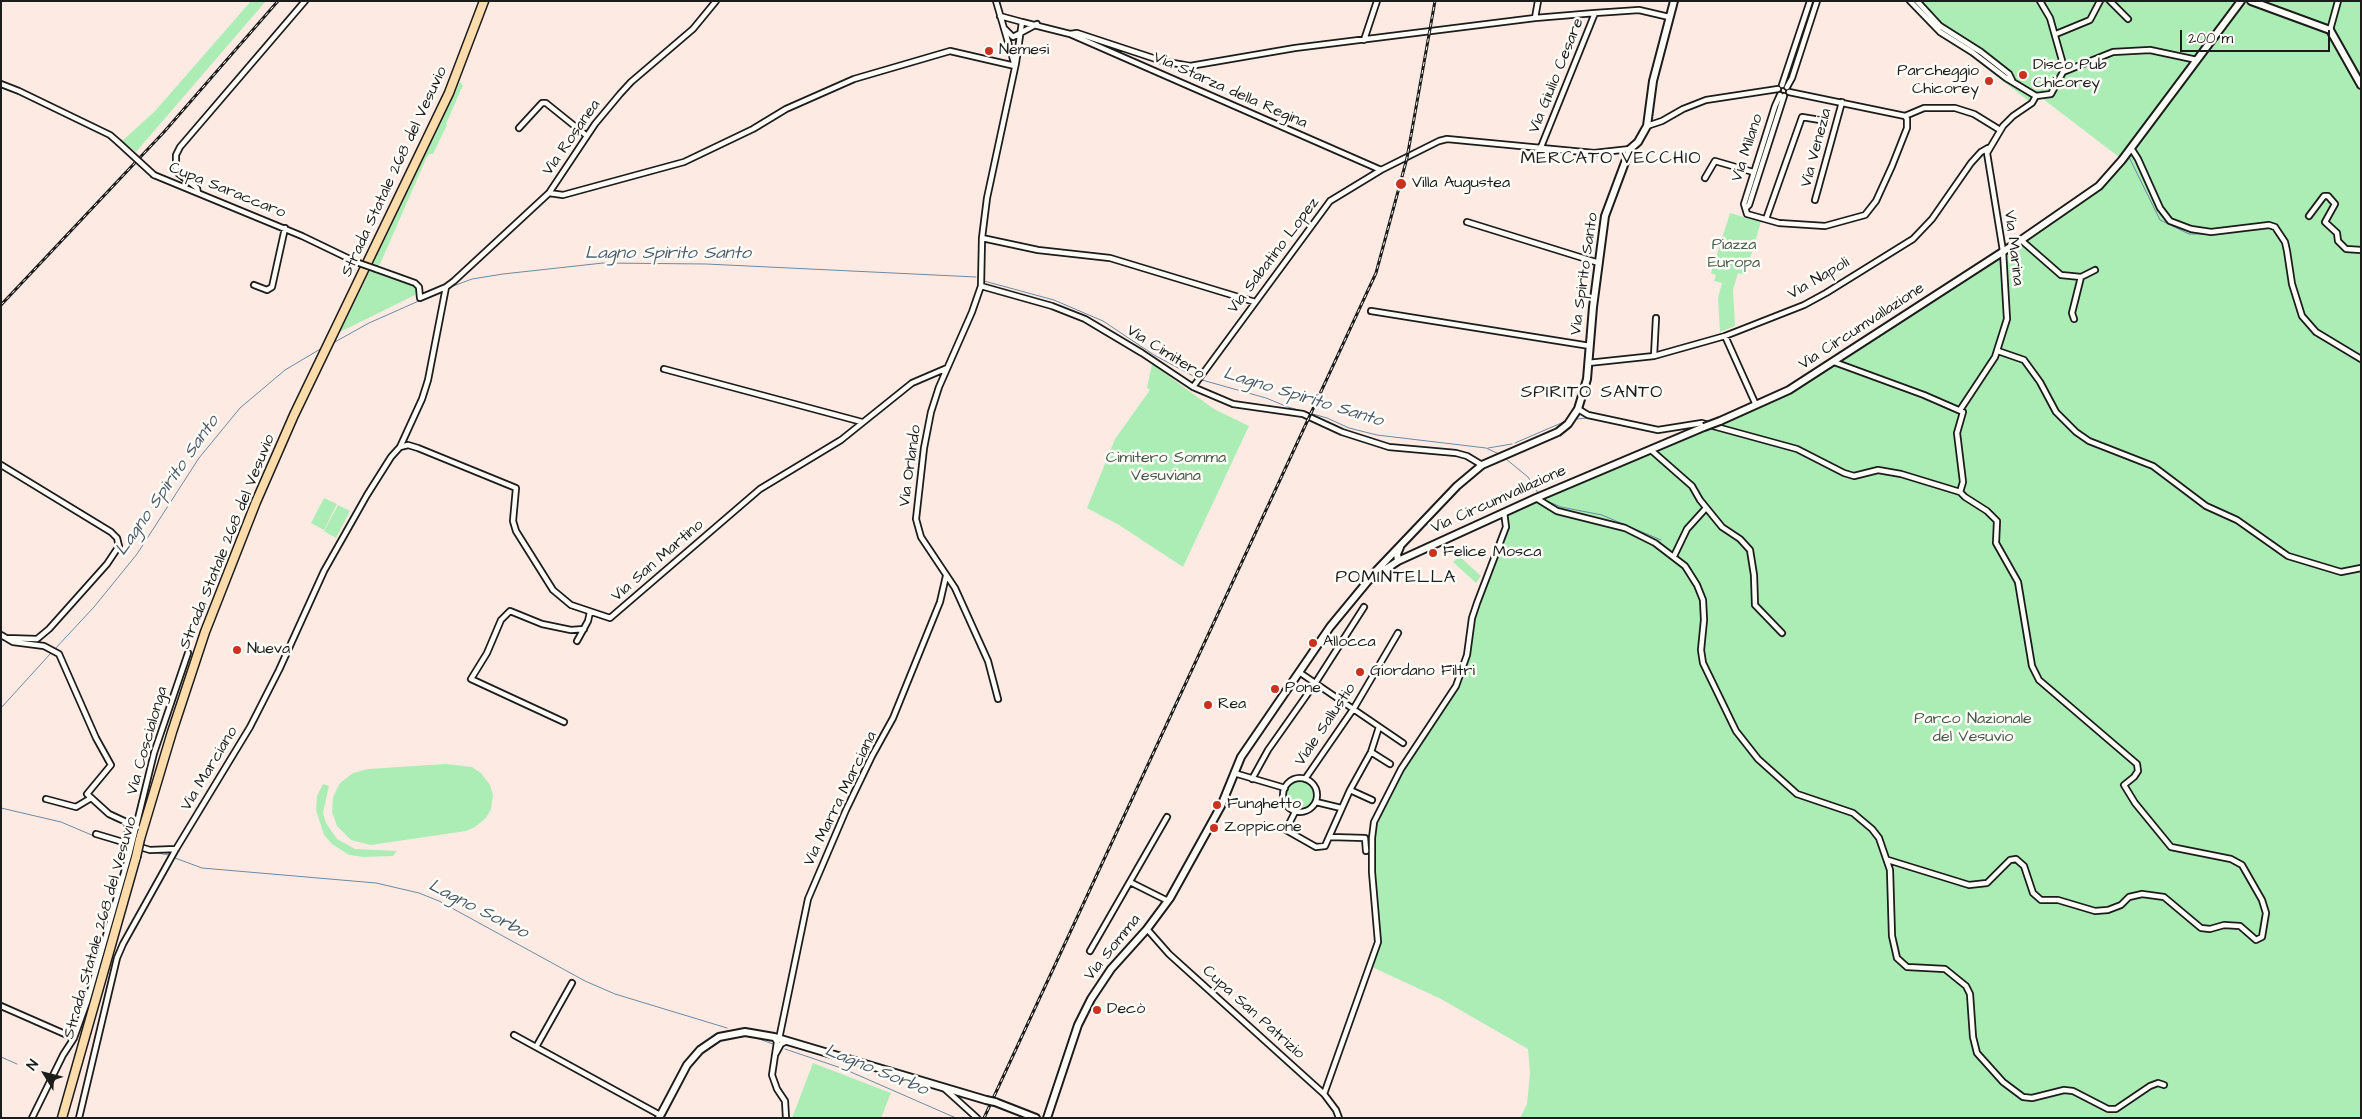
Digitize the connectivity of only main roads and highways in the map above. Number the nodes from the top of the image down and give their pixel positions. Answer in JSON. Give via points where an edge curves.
{"nodes":[{"id":1,"x":484,"y":1,"type":"edge"},
{"id":2,"x":1674,"y":1,"type":"edge"},
{"id":3,"x":2241,"y":1,"type":"edge"},
{"id":4,"x":2251,"y":1,"type":"edge"},
{"id":5,"x":2361,"y":85,"type":"edge"},
{"id":6,"x":1395,"y":557,"type":"junction"},
{"id":7,"x":1368,"y":581,"type":"joint"},
{"id":8,"x":660,"y":1116,"type":"edge"},
{"id":9,"x":62,"y":1118,"type":"edge"},
{"id":10,"x":1036,"y":1118,"type":"edge"},
{"id":11,"x":1047,"y":1118,"type":"edge"}],
"edges":[{"from":1,"to":9,"type":"highway","name":"Strada Statale 268 del Vesuvio","bridge":true,"via":[[448,93],[298,407],[256,502],[205,632],[137,837]]},
{"from":2,"to":6,"type":"main road","name":"Via Spirito Santo","via":[[1653,81],[1647,126],[1630,149],[1605,216],[1587,378],[1578,409],[1558,432],[1482,465],[1457,486],[1402,544]]},
{"from":3,"to":6,"type":"main road","name":"Via Circumvallazione","bridge":true,"via":[[2099,186],[2021,240],[1789,390],[1410,555]]},
{"from":4,"to":5,"type":"main road","via":[[2330,30]]},
{"from":6,"to":7,"type":"main road","name":"Via Spirito Santo"},
{"from":7,"to":11,"type":"main road","name":"Via Somma","via":[[1350,600],[1253,738],[1168,901],[1111,969],[1091,999],[1078,1025]]},
{"from":8,"to":10,"type":"main road","bridge":true,"via":[[687,1065],[706,1045],[734,1033],[754,1033],[995,1102]]}]}
